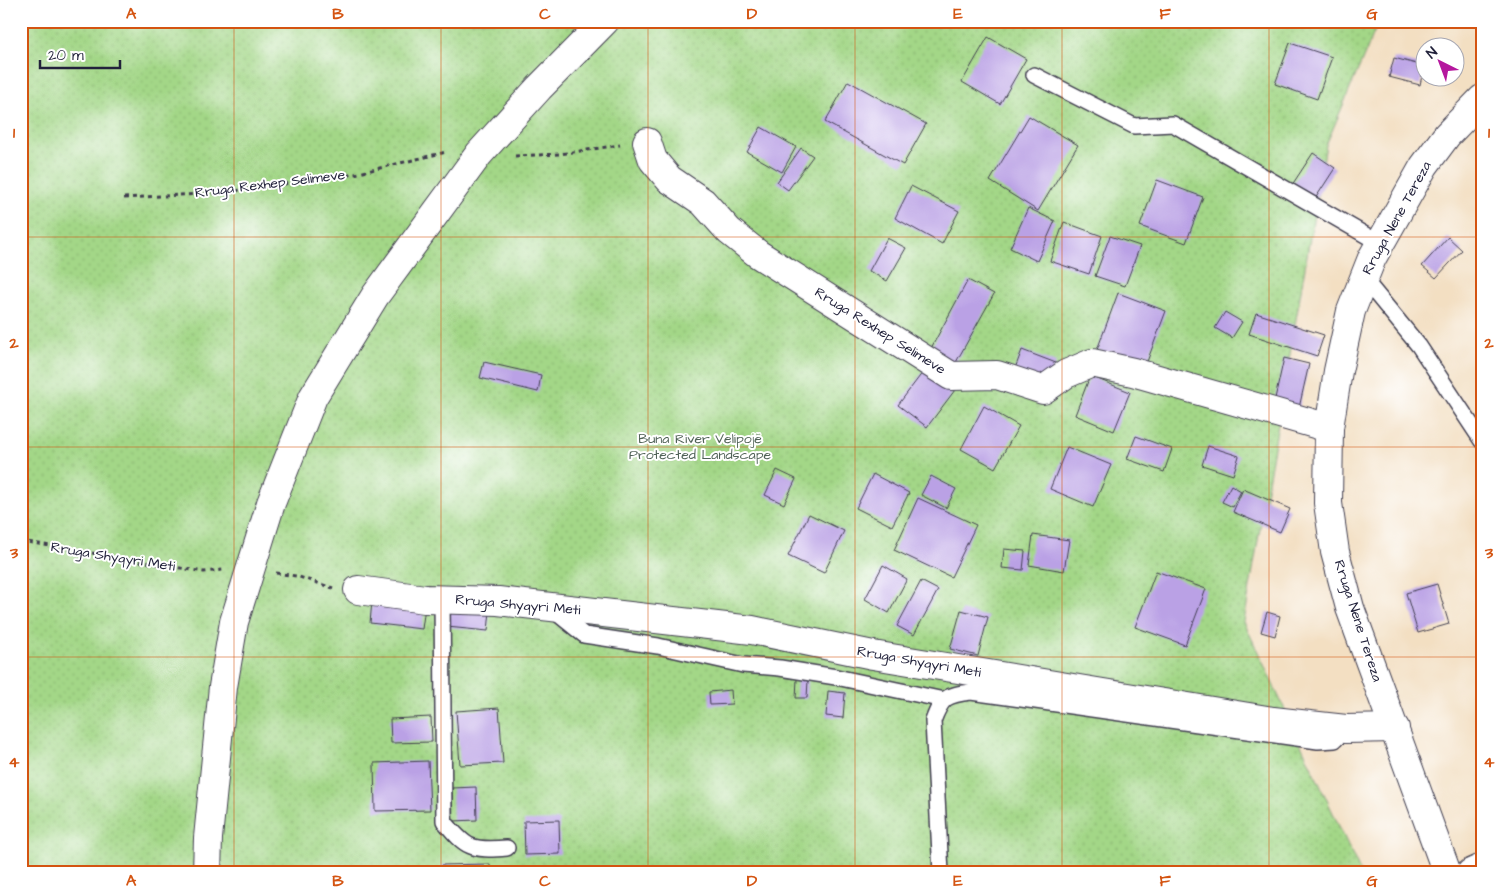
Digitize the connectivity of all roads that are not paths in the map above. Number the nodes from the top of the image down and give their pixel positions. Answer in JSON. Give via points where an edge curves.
{"nodes":[{"id":1,"x":605,"y":21,"type":"edge"},
{"id":2,"x":1034,"y":75,"type":"dead end"},
{"id":3,"x":1482,"y":99,"type":"edge"},
{"id":4,"x":647,"y":142,"type":"road end"},
{"id":5,"x":1381,"y":244,"type":"junction"},
{"id":6,"x":1364,"y":279,"type":"junction"},
{"id":7,"x":1329,"y":428,"type":"junction"},
{"id":8,"x":1482,"y":441,"type":"edge"},
{"id":9,"x":358,"y":590,"type":"road end"},
{"id":10,"x":442,"y":599,"type":"junction"},
{"id":11,"x":549,"y":607,"type":"junction"},
{"id":12,"x":944,"y":700,"type":"junction"},
{"id":13,"x":1395,"y":728,"type":"junction"},
{"id":14,"x":1346,"y":729,"type":"junction"},
{"id":15,"x":507,"y":848,"type":"dead end"},
{"id":16,"x":1482,"y":868,"type":"edge"},
{"id":17,"x":207,"y":873,"type":"edge"},
{"id":18,"x":941,"y":873,"type":"edge"},
{"id":19,"x":1447,"y":873,"type":"edge"},
{"id":20,"x":1471,"y":873,"type":"edge"}],
"edges":[{"from":1,"to":17,"type":"street","via":[[479,154],[374,296],[313,397],[271,503],[234,622],[223,687]]},
{"from":2,"to":5,"type":"lane","via":[[1134,126],[1173,124]]},
{"from":3,"to":5,"type":"street","name":"Rruga Nene Tereza","via":[[1447,135],[1424,166]]},
{"from":4,"to":7,"type":"street","name":"Rruga Rexhep Selimeve","via":[[653,160],[669,179],[703,202],[729,231],[758,254],[951,376],[997,375],[1043,390],[1066,374],[1092,363]]},
{"from":5,"to":6,"type":"street","name":"Rruga Nene Tereza"},
{"from":6,"to":7,"type":"street","name":"Rruga Nene Tereza","via":[[1351,311]]},
{"from":6,"to":8,"type":"lane","via":[[1419,346]]},
{"from":7,"to":13,"type":"street","name":"Rruga Nene Tereza","via":[[1328,502],[1335,552],[1350,608]]},
{"from":9,"to":10,"type":"street","name":"Rruga Shyqyri Meti"},
{"from":10,"to":11,"type":"street","name":"Rruga Shyqyri Meti"},
{"from":10,"to":15,"type":"lane","name":"Rruga Shyqyri Meti","via":[[444,821],[462,843],[491,849]]},
{"from":11,"to":12,"type":"lane","via":[[584,635],[658,646],[743,666],[836,677]]},
{"from":11,"to":14,"type":"street","name":"Rruga Shyqyri Meti","via":[[752,630],[873,655],[1273,721]]},
{"from":12,"to":14,"type":"lane","via":[[949,695],[971,692],[1318,741],[1335,740]]},
{"from":12,"to":18,"type":"lane","via":[[933,722]]},
{"from":13,"to":14,"type":"street","name":"Rruga Shyqyri Meti"},
{"from":13,"to":19,"type":"street","name":"Rruga Nene Tereza"},
{"from":16,"to":20,"type":"street"}]}
